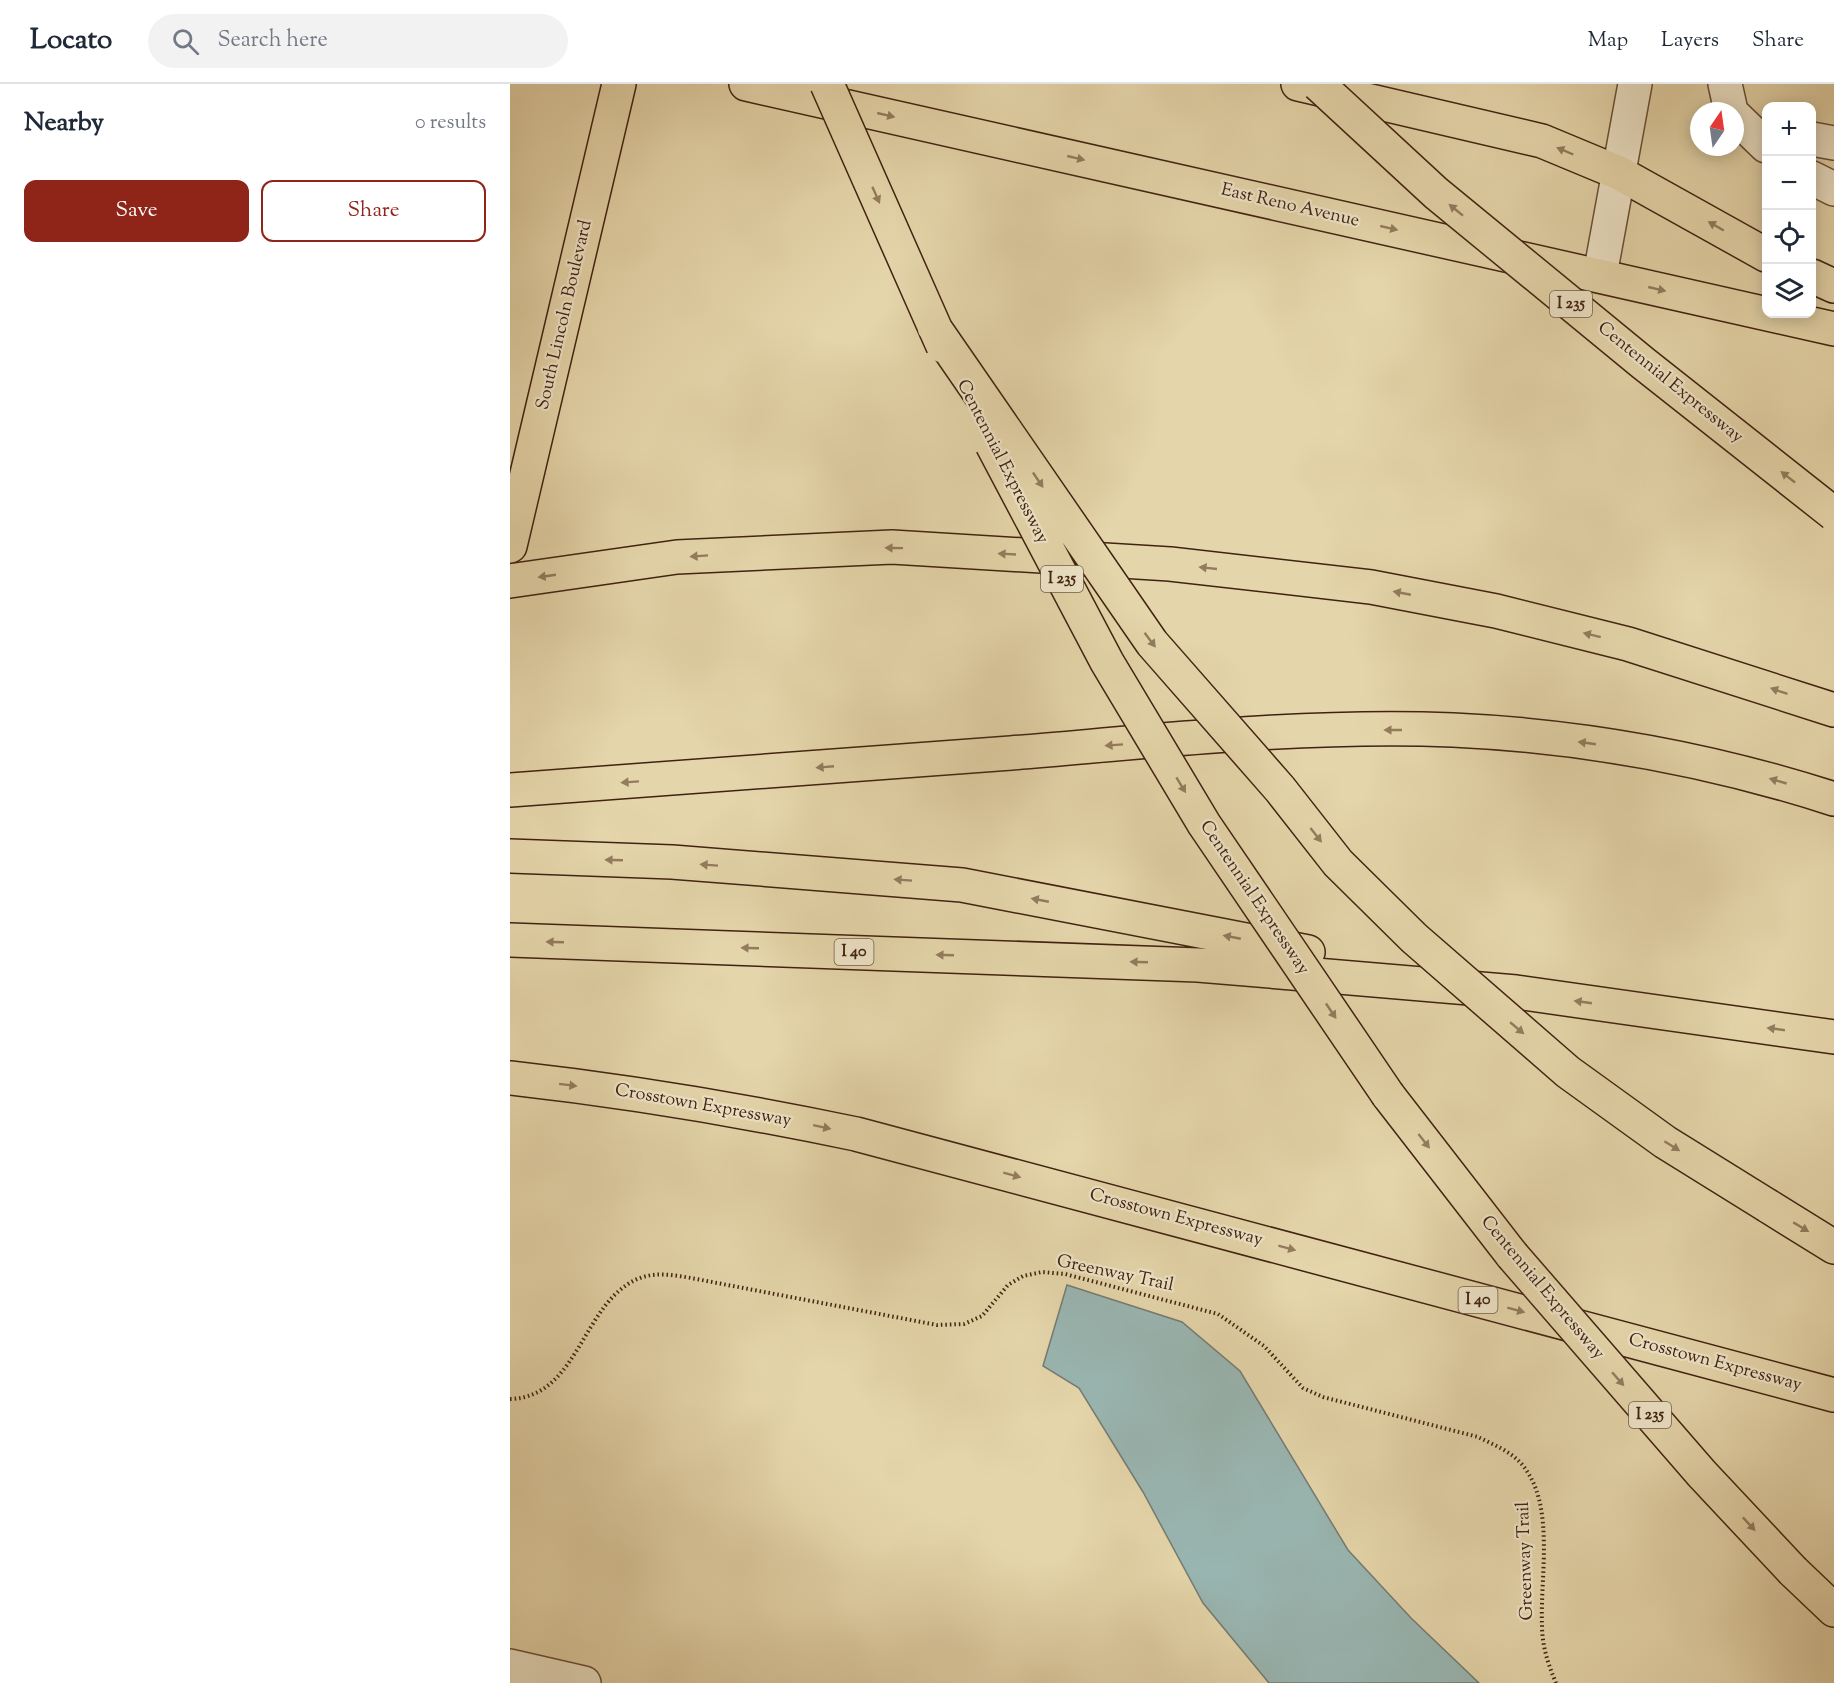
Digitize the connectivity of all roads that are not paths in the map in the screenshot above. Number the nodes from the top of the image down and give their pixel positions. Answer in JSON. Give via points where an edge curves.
{"nodes":[{"id":1,"x":619,"y":84,"type":"edge"},
{"id":2,"x":747,"y":84,"type":"edge"},
{"id":3,"x":827,"y":84,"type":"edge"},
{"id":4,"x":1298,"y":84,"type":"edge"},
{"id":5,"x":1318,"y":84,"type":"edge"},
{"id":6,"x":1635,"y":84,"type":"edge"},
{"id":7,"x":1725,"y":84,"type":"edge"},
{"id":8,"x":1749,"y":127,"type":"edge"},
{"id":9,"x":1816,"y":140,"type":"edge"},
{"id":10,"x":1834,"y":143,"type":"edge"},
{"id":11,"x":1619,"y":173,"type":"junction"},
{"id":12,"x":1816,"y":180,"type":"edge"},
{"id":13,"x":1834,"y":189,"type":"edge"},
{"id":14,"x":1762,"y":252,"type":"edge"},
{"id":15,"x":1600,"y":275,"type":"junction"},
{"id":16,"x":1816,"y":278,"type":"edge"},
{"id":17,"x":1834,"y":286,"type":"edge"},
{"id":18,"x":934,"y":327,"type":"junction"},
{"id":19,"x":1834,"y":328,"type":"edge"},
{"id":20,"x":1834,"y":514,"type":"edge"},
{"id":21,"x":510,"y":546,"type":"edge"},
{"id":22,"x":510,"y":581,"type":"edge"},
{"id":23,"x":1834,"y":710,"type":"edge"},
{"id":24,"x":510,"y":790,"type":"edge"},
{"id":25,"x":1834,"y":799,"type":"edge"},
{"id":26,"x":510,"y":856,"type":"edge"},
{"id":27,"x":510,"y":940,"type":"edge"},
{"id":28,"x":1516,"y":992,"type":"junction"},
{"id":29,"x":1834,"y":1037,"type":"edge"},
{"id":30,"x":510,"y":1078,"type":"edge"},
{"id":31,"x":1834,"y":1247,"type":"edge"},
{"id":32,"x":1820,"y":1392,"type":"edge"},
{"id":33,"x":1834,"y":1409,"type":"edge"},
{"id":34,"x":1834,"y":1610,"type":"edge"},
{"id":35,"x":510,"y":1666,"type":"edge"},
{"id":36,"x":584,"y":1683,"type":"edge"}],
"edges":[{"from":1,"to":21,"type":"main road","name":"South Lincoln Boulevard"},
{"from":2,"to":15,"type":"main road","name":"East Reno Avenue","one_way":true},
{"from":3,"to":18,"type":"main road","name":"Centennial Expressway","number":"I 235","one_way":true,"bridge":true},
{"from":11,"to":4,"type":"main road","one_way":true,"via":[[1542,141]]},
{"from":20,"to":5,"type":"main road","name":"Centennial Expressway","number":"I 235","one_way":true,"bridge":true,"via":[[1642,363],[1436,193]]},
{"from":6,"to":11,"type":"street"},
{"from":7,"to":8,"type":"street"},
{"from":9,"to":10,"type":"street"},
{"from":14,"to":11,"type":"main road","one_way":true},
{"from":11,"to":15,"type":"street"},
{"from":12,"to":13,"type":"street"},
{"from":15,"to":19,"type":"main road","name":"East Reno Avenue","one_way":true},
{"from":16,"to":17,"type":"main road"},
{"from":18,"to":31,"type":"main road","one_way":true,"bridge":true,"via":[[1152,643],[1280,789],[1338,863],[1414,938],[1568,1072],[1665,1142]]},
{"from":18,"to":34,"type":"main road","name":"Centennial Expressway","number":"I 235","one_way":true,"bridge":true,"via":[[1037,533],[1113,672],[1204,824],[1388,1095],[1512,1255],[1614,1375],[1793,1571]]},
{"from":23,"to":22,"type":"main road","one_way":true,"via":[[1628,644],[1496,611],[1371,587],[1170,564],[892,548],[677,557]]},
{"from":25,"to":24,"type":"main road","one_way":true,"via":[[1678,756],[1452,730],[1308,730]]},
{"from":28,"to":26,"type":"main road","one_way":true,"via":[[962,885],[672,862]]},
{"from":28,"to":27,"type":"main road","number":"I 40","one_way":true,"via":[[1198,965]]},
{"from":29,"to":28,"type":"main road","number":"I 40","one_way":true},
{"from":30,"to":32,"type":"main road","name":"Crosstown Expressway","number":"I 40","one_way":true,"via":[[738,1110],[855,1134]]},
{"from":32,"to":33,"type":"main road"},
{"from":35,"to":36,"type":"street"}]}
